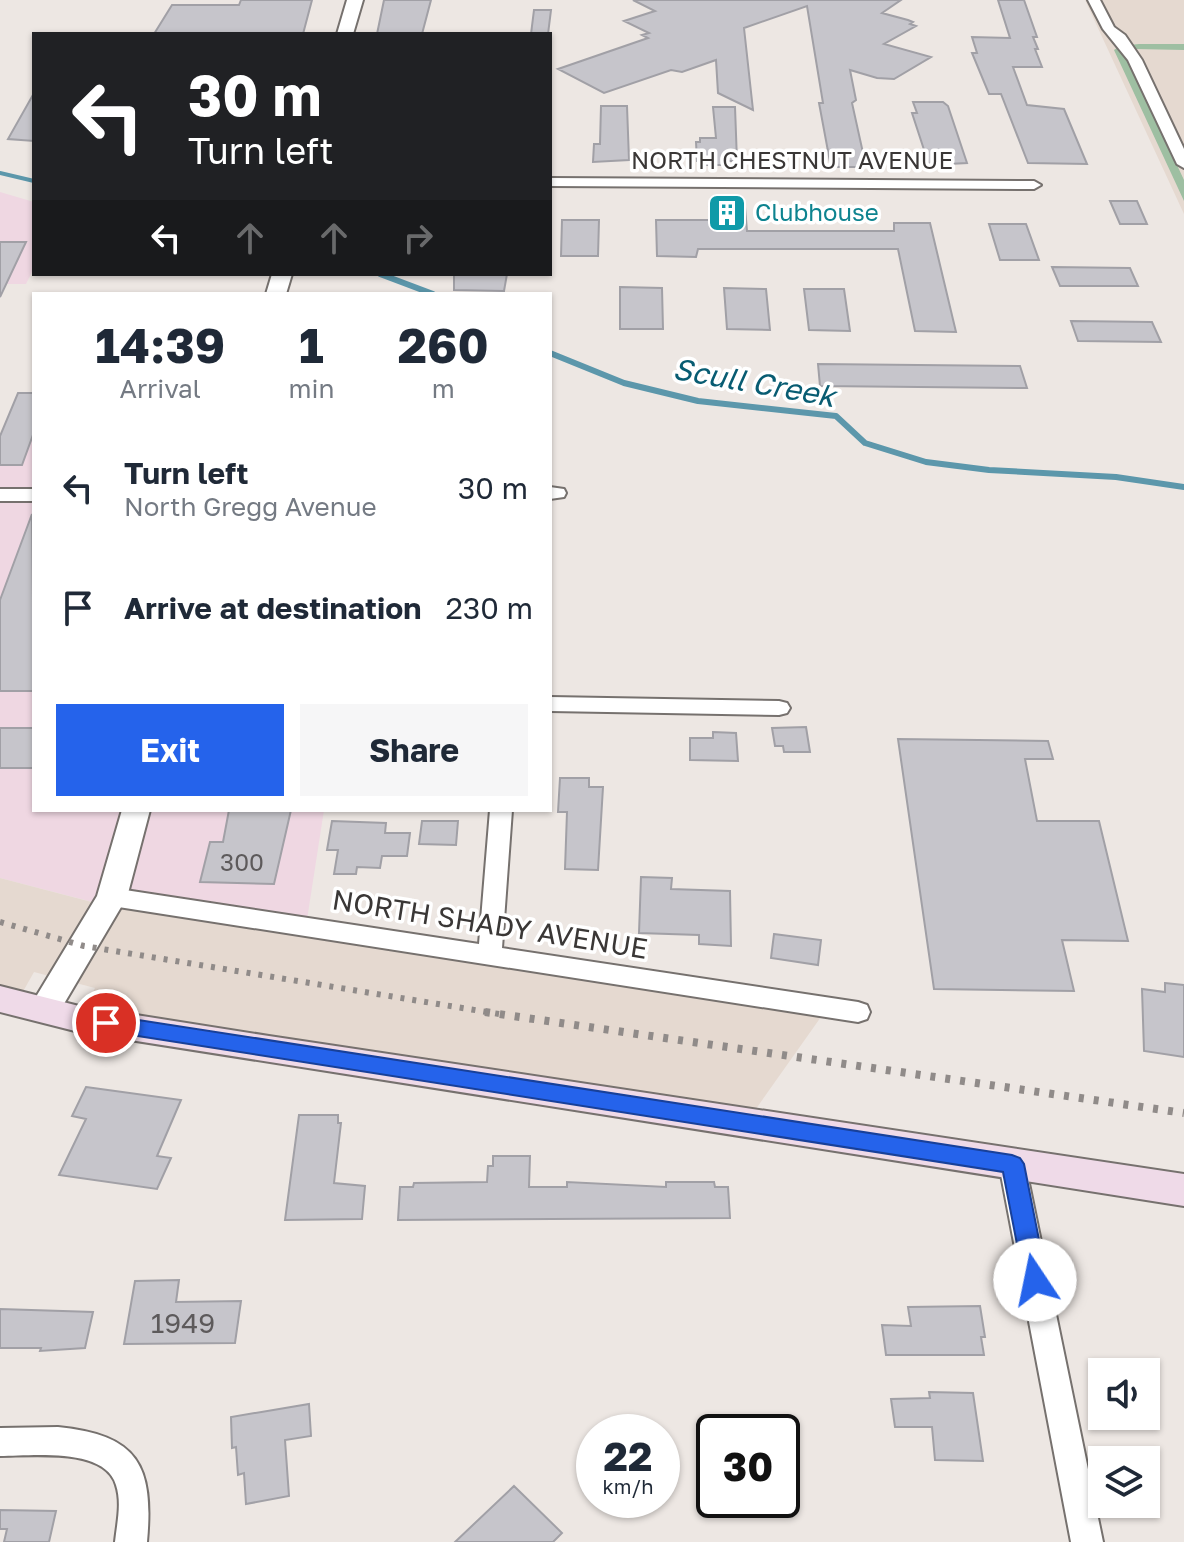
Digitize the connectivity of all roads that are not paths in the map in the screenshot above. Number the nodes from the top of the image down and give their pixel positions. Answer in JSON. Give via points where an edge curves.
{"nodes":[{"id":1,"x":355,"y":0,"type":"edge"},
{"id":2,"x":1094,"y":0,"type":"edge"},
{"id":3,"x":346,"y":32,"type":"edge"},
{"id":4,"x":1184,"y":164,"type":"edge"},
{"id":5,"x":552,"y":182,"type":"edge"},
{"id":6,"x":1034,"y":185,"type":"dead end"},
{"id":7,"x":0,"y":495,"type":"edge"},
{"id":8,"x":32,"y":495,"type":"edge"},
{"id":9,"x":552,"y":704,"type":"edge"},
{"id":10,"x":779,"y":708,"type":"dead end"},
{"id":11,"x":135,"y":812,"type":"edge"},
{"id":12,"x":501,"y":812,"type":"edge"},
{"id":13,"x":112,"y":897,"type":"junction"},
{"id":14,"x":490,"y":953,"type":"junction"},
{"id":15,"x":0,"y":999,"type":"edge"},
{"id":16,"x":44,"y":1010,"type":"junction"},
{"id":17,"x":858,"y":1012,"type":"dead end"},
{"id":18,"x":1012,"y":1164,"type":"junction"},
{"id":19,"x":1184,"y":1190,"type":"edge"},
{"id":20,"x":0,"y":1442,"type":"edge"},
{"id":21,"x":131,"y":1542,"type":"edge"},
{"id":22,"x":1087,"y":1542,"type":"edge"}],
"edges":[{"from":1,"to":3,"type":"street"},
{"from":2,"to":4,"type":"street","via":[[1135,60]]},
{"from":5,"to":6,"type":"street","name":"NORTH CHESTNUT AVENUE"},
{"from":7,"to":8,"type":"street"},
{"from":9,"to":10,"type":"street"},
{"from":11,"to":13,"type":"street"},
{"from":12,"to":14,"type":"street"},
{"from":13,"to":14,"type":"street","name":"NORTH SHADY AVENUE"},
{"from":13,"to":16,"type":"street"},
{"from":14,"to":17,"type":"street","name":"NORTH SHADY AVENUE"},
{"from":15,"to":16,"type":"main road"},
{"from":16,"to":18,"type":"main road","via":[[269,1050]]},
{"from":18,"to":19,"type":"main road"},
{"from":18,"to":22,"type":"street"},
{"from":20,"to":21,"type":"street","via":[[78,1441],[107,1451],[124,1465],[135,1493]]}]}
